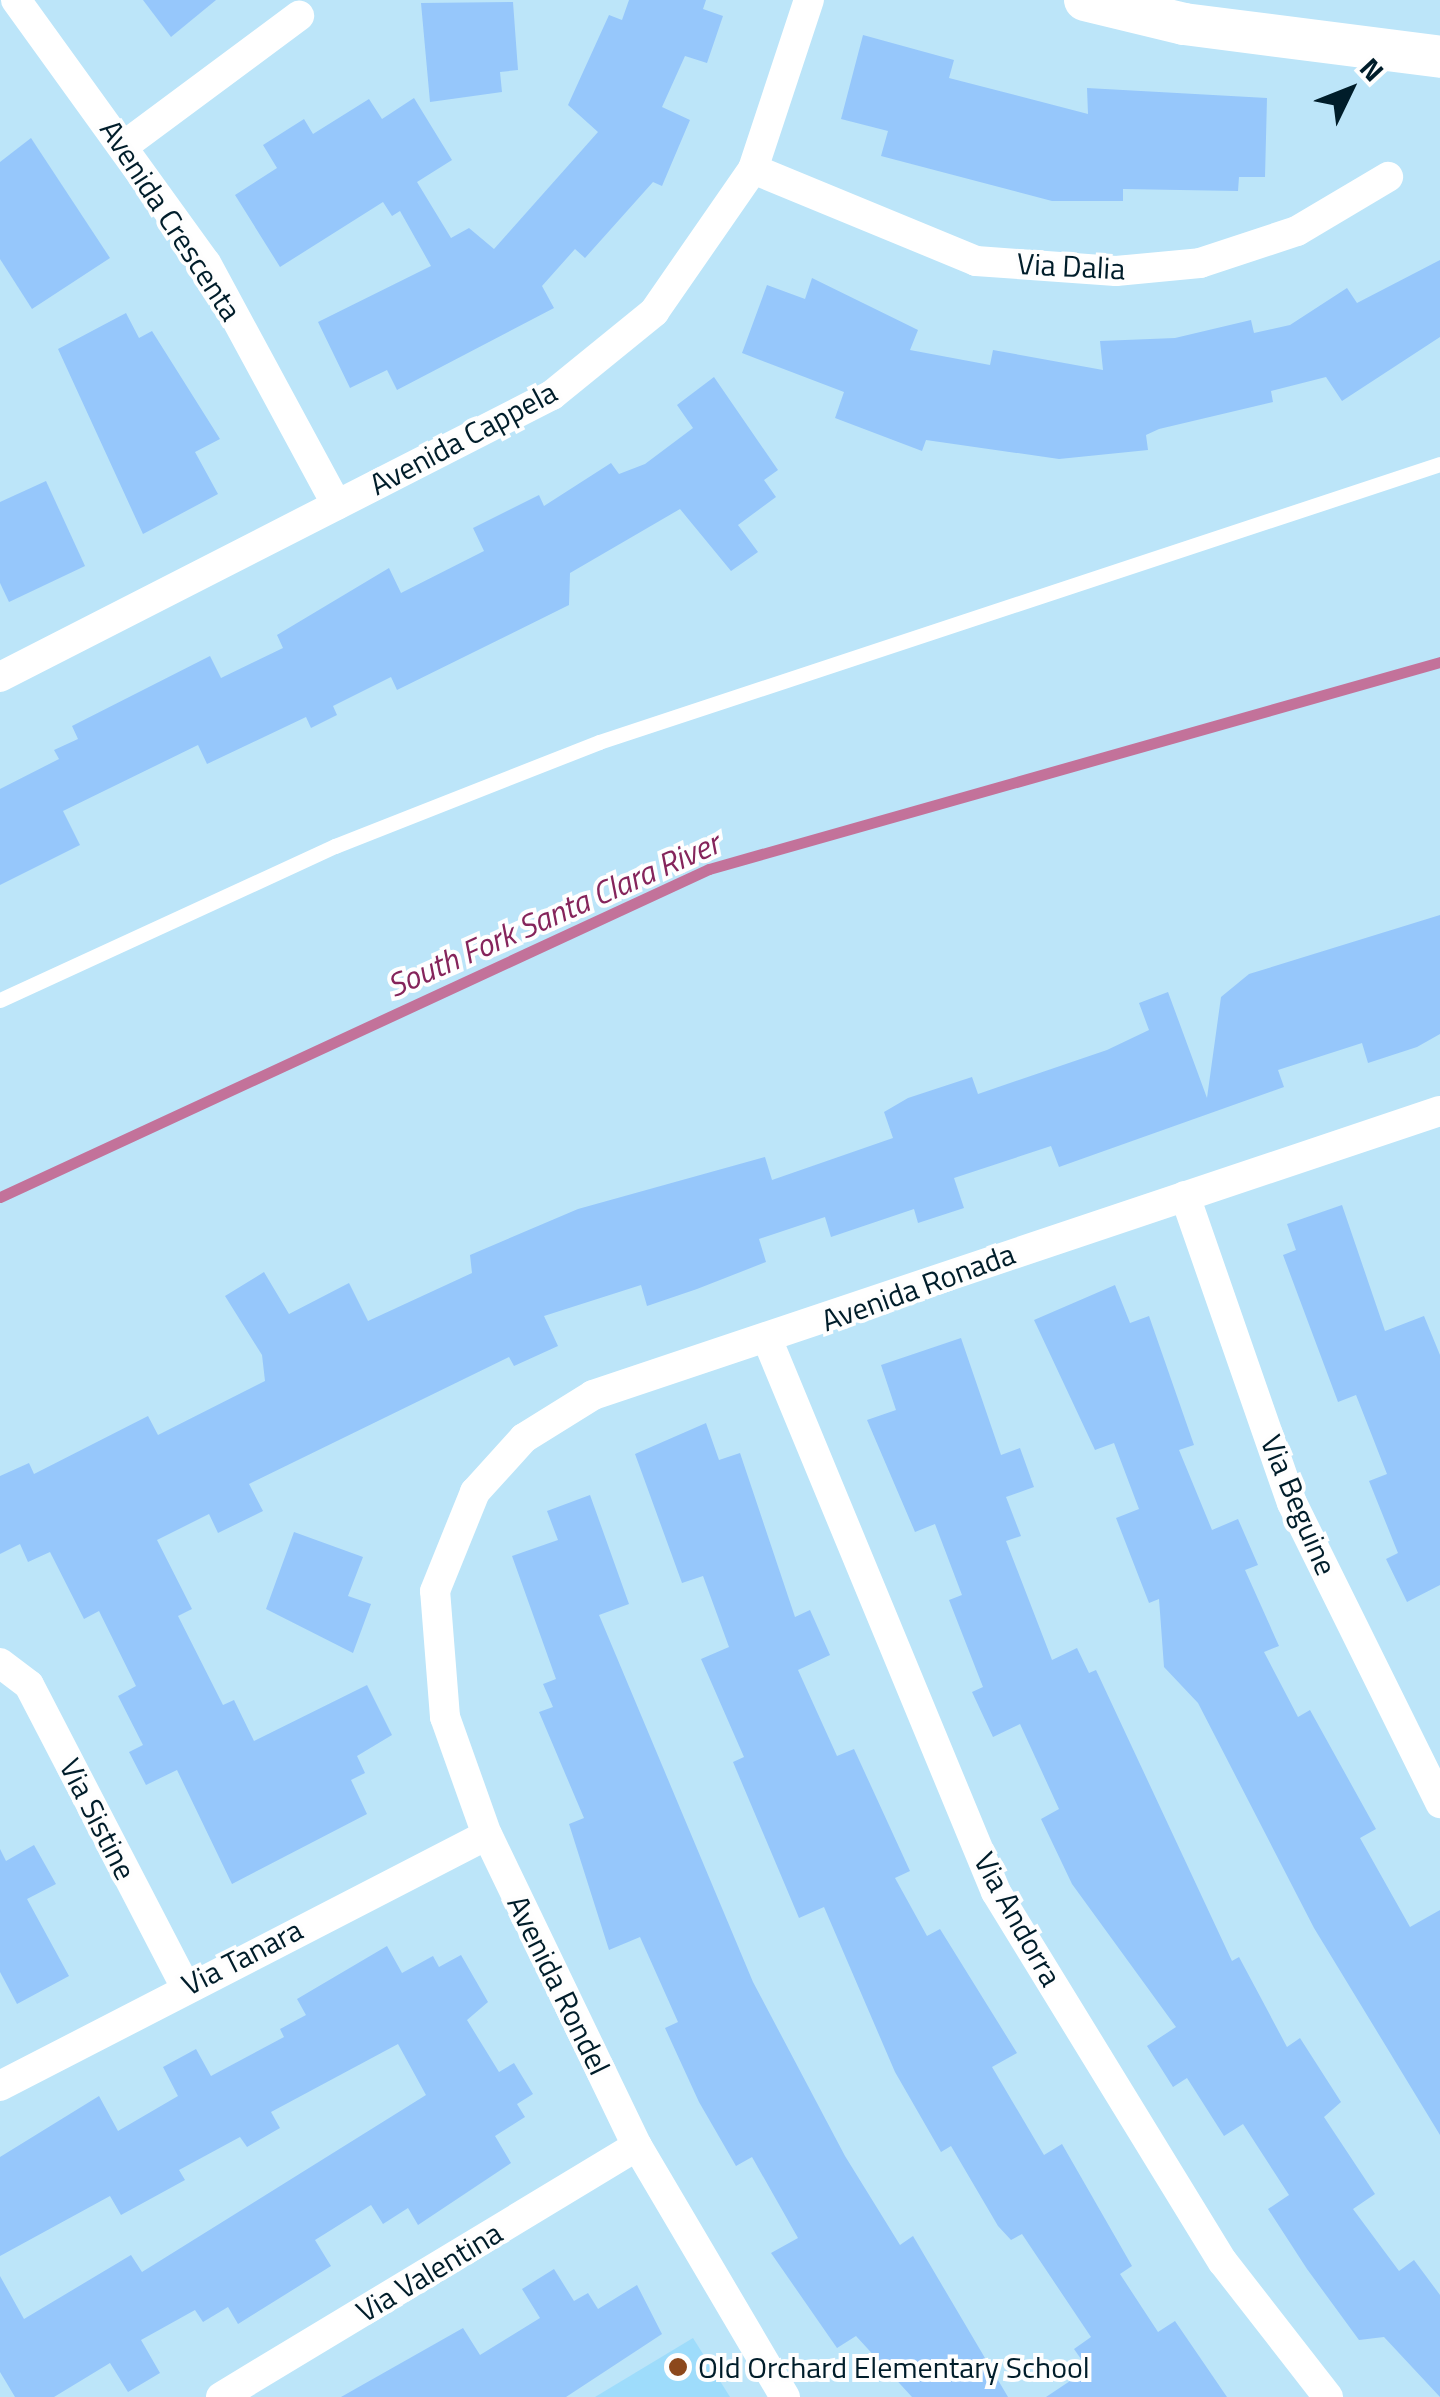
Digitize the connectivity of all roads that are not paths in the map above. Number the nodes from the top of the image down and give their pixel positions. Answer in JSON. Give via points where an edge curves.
{"nodes":[{"id":1,"x":16,"y":0,"type":"edge"},
{"id":2,"x":809,"y":0,"type":"edge"},
{"id":3,"x":1085,"y":0,"type":"edge"},
{"id":4,"x":298,"y":16,"type":"dead end"},
{"id":5,"x":1440,"y":58,"type":"edge"},
{"id":6,"x":125,"y":144,"type":"junction"},
{"id":7,"x":752,"y":168,"type":"junction"},
{"id":8,"x":1388,"y":178,"type":"dead end"},
{"id":9,"x":1440,"y":464,"type":"edge"},
{"id":10,"x":337,"y":505,"type":"junction"},
{"id":11,"x":0,"y":677,"type":"edge"},
{"id":12,"x":0,"y":1000,"type":"edge"},
{"id":13,"x":1440,"y":1111,"type":"edge"},
{"id":14,"x":1185,"y":1196,"type":"junction"},
{"id":15,"x":768,"y":1341,"type":"junction"},
{"id":16,"x":451,"y":1541,"type":"joint"},
{"id":17,"x":0,"y":1662,"type":"edge"},
{"id":18,"x":1440,"y":1803,"type":"edge"},
{"id":19,"x":487,"y":1834,"type":"junction"},
{"id":20,"x":185,"y":1986,"type":"junction"},
{"id":21,"x":0,"y":2086,"type":"edge"},
{"id":22,"x":638,"y":2146,"type":"junction"},
{"id":23,"x":222,"y":2397,"type":"edge"},
{"id":24,"x":785,"y":2397,"type":"edge"},
{"id":25,"x":1328,"y":2397,"type":"edge"}],
"edges":[{"from":1,"to":6,"type":"street","name":"Avenida Crescenta"},
{"from":2,"to":7,"type":"street","name":"Avenida Cappela"},
{"from":3,"to":5,"type":"main road","via":[[1184,24]]},
{"from":4,"to":6,"type":"street"},
{"from":6,"to":10,"type":"street","name":"Avenida Crescenta","via":[[206,262]]},
{"from":7,"to":8,"type":"street","name":"Via Dalia","via":[[976,261],[1116,271],[1200,263],[1297,231]]},
{"from":7,"to":10,"type":"street","name":"Avenida Cappela","via":[[654,312],[610,348],[552,394]]},
{"from":9,"to":12,"type":"lane","via":[[599,742],[334,846]]},
{"from":10,"to":11,"type":"street","name":"Avenida Cappela"},
{"from":13,"to":14,"type":"street","name":"Avenida Ronada"},
{"from":14,"to":15,"type":"street","name":"Avenida Ronada"},
{"from":14,"to":18,"type":"street","name":"Via Beguine","via":[[1292,1503]]},
{"from":15,"to":16,"type":"street","name":"Avenida Ronada","via":[[580,1404],[524,1438],[475,1492]]},
{"from":15,"to":25,"type":"street","name":"Via Andorra","via":[[996,1892],[1222,2262]]},
{"from":16,"to":19,"type":"street","name":"Avenida Rondel","via":[[436,1591],[436,1661]]},
{"from":17,"to":20,"type":"street","name":"Via Sistine","via":[[29,1685]]},
{"from":19,"to":20,"type":"street","name":"Via Tanara"},
{"from":19,"to":22,"type":"street","name":"Avenida Rondel"},
{"from":20,"to":21,"type":"street","name":"Via Tanara"},
{"from":22,"to":23,"type":"street","name":"Via Valentina"},
{"from":22,"to":24,"type":"street","name":"Avenida Rondel"}]}
